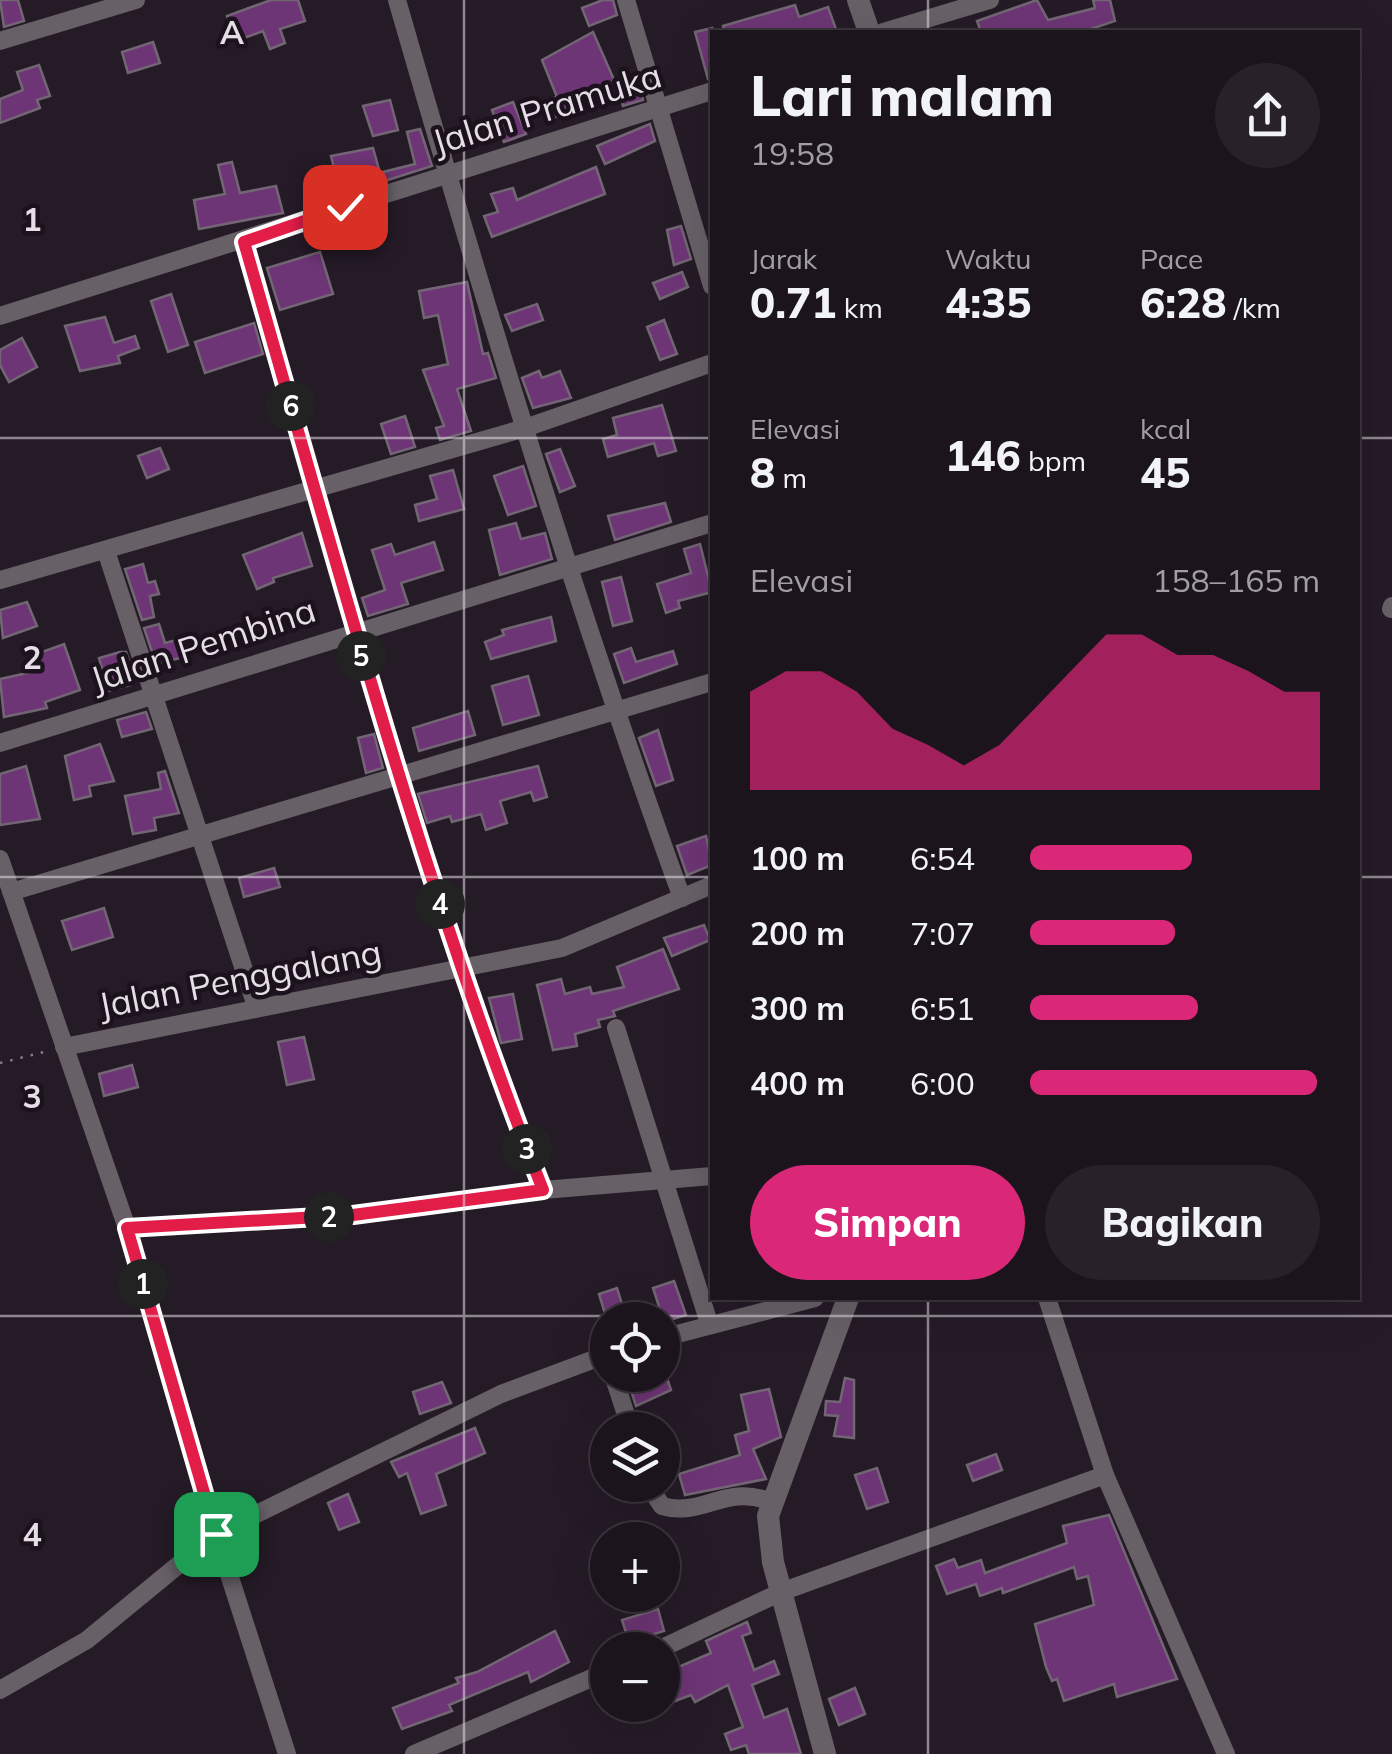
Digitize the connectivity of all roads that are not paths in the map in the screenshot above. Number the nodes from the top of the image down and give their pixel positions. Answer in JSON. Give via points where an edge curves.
{"nodes":[{"id":1,"x":136,"y":0,"type":"edge"},
{"id":2,"x":398,"y":0,"type":"edge"},
{"id":3,"x":626,"y":0,"type":"edge"},
{"id":4,"x":858,"y":0,"type":"edge"},
{"id":5,"x":990,"y":0,"type":"edge"},
{"id":6,"x":868,"y":30,"type":"edge"},
{"id":7,"x":890,"y":30,"type":"edge"},
{"id":8,"x":0,"y":41,"type":"edge"},
{"id":9,"x":710,"y":92,"type":"edge"},
{"id":10,"x":662,"y":109,"type":"junction"},
{"id":11,"x":447,"y":172,"type":"junction"},
{"id":12,"x":244,"y":242,"type":"junction"},
{"id":13,"x":710,"y":279,"type":"edge"},
{"id":14,"x":0,"y":316,"type":"edge"},
{"id":15,"x":710,"y":364,"type":"edge"},
{"id":16,"x":525,"y":428,"type":"junction"},
{"id":17,"x":316,"y":491,"type":"junction"},
{"id":18,"x":710,"y":524,"type":"edge"},
{"id":19,"x":106,"y":551,"type":"junction"},
{"id":20,"x":568,"y":564,"type":"junction"},
{"id":21,"x":0,"y":580,"type":"edge"},
{"id":22,"x":352,"y":632,"type":"junction"},
{"id":23,"x":710,"y":683,"type":"edge"},
{"id":24,"x":156,"y":692,"type":"junction"},
{"id":25,"x":614,"y":712,"type":"junction"},
{"id":26,"x":0,"y":743,"type":"edge"},
{"id":27,"x":402,"y":777,"type":"junction"},
{"id":28,"x":201,"y":835,"type":"junction"},
{"id":29,"x":0,"y":858,"type":"edge"},
{"id":30,"x":710,"y":886,"type":"edge"},
{"id":31,"x":11,"y":892,"type":"junction"},
{"id":32,"x":682,"y":898,"type":"junction"},
{"id":33,"x":459,"y":971,"type":"junction"},
{"id":34,"x":256,"y":1006,"type":"junction"},
{"id":35,"x":616,"y":1028,"type":"dead end"},
{"id":36,"x":64,"y":1047,"type":"junction"},
{"id":37,"x":710,"y":1176,"type":"edge"},
{"id":38,"x":660,"y":1181,"type":"junction"},
{"id":39,"x":543,"y":1190,"type":"junction"},
{"id":40,"x":127,"y":1228,"type":"junction"},
{"id":41,"x":807,"y":1300,"type":"edge"},
{"id":42,"x":847,"y":1300,"type":"edge"},
{"id":43,"x":1048,"y":1300,"type":"edge"},
{"id":44,"x":709,"y":1323,"type":"junction"},
{"id":45,"x":680,"y":1332,"type":"edge"},
{"id":46,"x":590,"y":1361,"type":"edge"},
{"id":47,"x":1105,"y":1475,"type":"junction"},
{"id":48,"x":659,"y":1502,"type":"edge"},
{"id":49,"x":772,"y":1502,"type":"junction"},
{"id":50,"x":216,"y":1534,"type":"junction"},
{"id":51,"x":781,"y":1592,"type":"junction"},
{"id":52,"x":680,"y":1640,"type":"edge"},
{"id":53,"x":590,"y":1679,"type":"edge"},
{"id":54,"x":0,"y":1690,"type":"edge"},
{"id":55,"x":287,"y":1754,"type":"edge"},
{"id":56,"x":414,"y":1754,"type":"edge"},
{"id":57,"x":825,"y":1754,"type":"edge"},
{"id":58,"x":1226,"y":1754,"type":"edge"}],
"edges":[{"from":1,"to":8,"type":"street"},
{"from":2,"to":11,"type":"street"},
{"from":3,"to":10,"type":"street"},
{"from":4,"to":6,"type":"street"},
{"from":5,"to":7,"type":"street"},
{"from":9,"to":10,"type":"street","name":"Jalan Pramuka"},
{"from":10,"to":11,"type":"street","name":"Jalan Pramuka"},
{"from":10,"to":13,"type":"street"},
{"from":11,"to":12,"type":"street","name":"Jalan Pramuka"},
{"from":11,"to":16,"type":"street"},
{"from":12,"to":14,"type":"street","name":"Jalan Pramuka"},
{"from":12,"to":17,"type":"street"},
{"from":15,"to":16,"type":"street"},
{"from":16,"to":17,"type":"street"},
{"from":16,"to":20,"type":"street"},
{"from":17,"to":19,"type":"street"},
{"from":17,"to":22,"type":"street"},
{"from":18,"to":20,"type":"street","name":"Jalan Pembina"},
{"from":19,"to":21,"type":"street"},
{"from":19,"to":24,"type":"street"},
{"from":20,"to":22,"type":"street","name":"Jalan Pembina"},
{"from":20,"to":25,"type":"street"},
{"from":22,"to":24,"type":"street","name":"Jalan Pembina"},
{"from":22,"to":27,"type":"street"},
{"from":23,"to":25,"type":"street"},
{"from":24,"to":26,"type":"street","name":"Jalan Pembina"},
{"from":24,"to":28,"type":"street"},
{"from":25,"to":27,"type":"street"},
{"from":25,"to":32,"type":"street"},
{"from":27,"to":28,"type":"street"},
{"from":27,"to":33,"type":"street"},
{"from":28,"to":31,"type":"street"},
{"from":28,"to":34,"type":"street"},
{"from":29,"to":31,"type":"street"},
{"from":30,"to":32,"type":"street","name":"Jalan Penggalang"},
{"from":31,"to":36,"type":"street"},
{"from":32,"to":33,"type":"street","name":"Jalan Penggalang","via":[[562,948]]},
{"from":33,"to":34,"type":"street","name":"Jalan Penggalang"},
{"from":33,"to":39,"type":"street"},
{"from":34,"to":36,"type":"street","name":"Jalan Penggalang"},
{"from":35,"to":38,"type":"street"},
{"from":36,"to":40,"type":"street"},
{"from":37,"to":38,"type":"street"},
{"from":38,"to":39,"type":"street"},
{"from":38,"to":44,"type":"street"},
{"from":39,"to":40,"type":"street","via":[[353,1215]]},
{"from":40,"to":50,"type":"street"},
{"from":41,"to":44,"type":"street"},
{"from":42,"to":49,"type":"street"},
{"from":43,"to":47,"type":"street"},
{"from":44,"to":45,"type":"street"},
{"from":46,"to":50,"type":"street","via":[[501,1394]]},
{"from":47,"to":51,"type":"street"},
{"from":47,"to":58,"type":"street"},
{"from":48,"to":49,"type":"street","via":[[674,1510],[742,1492]]},
{"from":49,"to":51,"type":"street","via":[[769,1539]]},
{"from":50,"to":54,"type":"street","via":[[88,1640]]},
{"from":50,"to":55,"type":"street"},
{"from":51,"to":52,"type":"street"},
{"from":51,"to":57,"type":"street"},
{"from":53,"to":56,"type":"street"}]}
